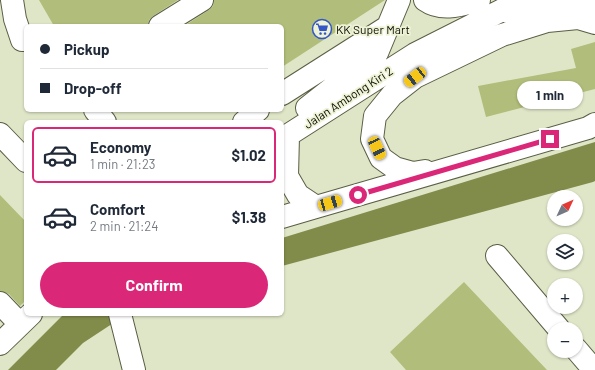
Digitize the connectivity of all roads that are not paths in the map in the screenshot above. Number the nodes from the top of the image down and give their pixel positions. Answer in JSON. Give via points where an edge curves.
{"nodes":[{"id":1,"x":12,"y":0,"type":"edge"},
{"id":2,"x":202,"y":0,"type":"edge"},
{"id":3,"x":399,"y":0,"type":"edge"},
{"id":4,"x":425,"y":0,"type":"edge"},
{"id":5,"x":522,"y":0,"type":"edge"},
{"id":6,"x":482,"y":9,"type":"edge"},
{"id":7,"x":595,"y":10,"type":"edge"},
{"id":8,"x":595,"y":22,"type":"edge"},
{"id":9,"x":163,"y":24,"type":"edge"},
{"id":10,"x":389,"y":26,"type":"junction"},
{"id":11,"x":0,"y":29,"type":"edge"},
{"id":12,"x":24,"y":42,"type":"edge"},
{"id":13,"x":284,"y":93,"type":"edge"},
{"id":14,"x":97,"y":112,"type":"edge"},
{"id":15,"x":256,"y":112,"type":"edge"},
{"id":16,"x":103,"y":120,"type":"edge"},
{"id":17,"x":246,"y":120,"type":"edge"},
{"id":18,"x":595,"y":124,"type":"edge"},
{"id":19,"x":0,"y":134,"type":"edge"},
{"id":20,"x":284,"y":134,"type":"edge"},
{"id":21,"x":24,"y":159,"type":"edge"},
{"id":22,"x":446,"y":169,"type":"junction"},
{"id":23,"x":316,"y":207,"type":"junction"},
{"id":24,"x":284,"y":215,"type":"edge"},
{"id":25,"x":497,"y":256,"type":"dead end"},
{"id":26,"x":0,"y":303,"type":"edge"},
{"id":27,"x":25,"y":319,"type":"edge"},
{"id":28,"x":122,"y":320,"type":"edge"},
{"id":29,"x":553,"y":322,"type":"edge"},
{"id":30,"x":0,"y":344,"type":"edge"},
{"id":31,"x":583,"y":357,"type":"edge"},
{"id":32,"x":134,"y":370,"type":"edge"},
{"id":33,"x":594,"y":370,"type":"edge"}],
"edges":[{"from":1,"to":12,"type":"street","via":[[15,19]]},
{"from":2,"to":9,"type":"street"},
{"from":3,"to":10,"type":"street","name":"Jalan Ambong Kiri 2"},
{"from":4,"to":6,"type":"street","name":"Jalan Ambong Kiri 2","via":[[436,7]]},
{"from":5,"to":6,"type":"street","name":"Jalan Ambong Kiri 2"},
{"from":6,"to":7,"type":"street","via":[[555,3]]},
{"from":6,"to":20,"type":"street","name":"Jalan Ambong Kiri 2","via":[[415,54]]},
{"from":8,"to":22,"type":"street","via":[[578,18],[547,21],[502,34],[415,77],[392,95],[375,116],[372,139],[381,158],[395,168],[413,173]]},
{"from":10,"to":13,"type":"street"},
{"from":10,"to":20,"type":"street","name":"Jalan Ambong Kiri 2","via":[[377,53]]},
{"from":11,"to":12,"type":"street"},
{"from":14,"to":16,"type":"street"},
{"from":15,"to":17,"type":"street"},
{"from":18,"to":22,"type":"street"},
{"from":19,"to":21,"type":"street"},
{"from":20,"to":23,"type":"street","via":[[287,176],[298,195]]},
{"from":22,"to":23,"type":"street"},
{"from":23,"to":24,"type":"street"},
{"from":25,"to":29,"type":"street"},
{"from":26,"to":27,"type":"street"},
{"from":27,"to":30,"type":"street"},
{"from":28,"to":32,"type":"street"},
{"from":31,"to":33,"type":"street"}]}
